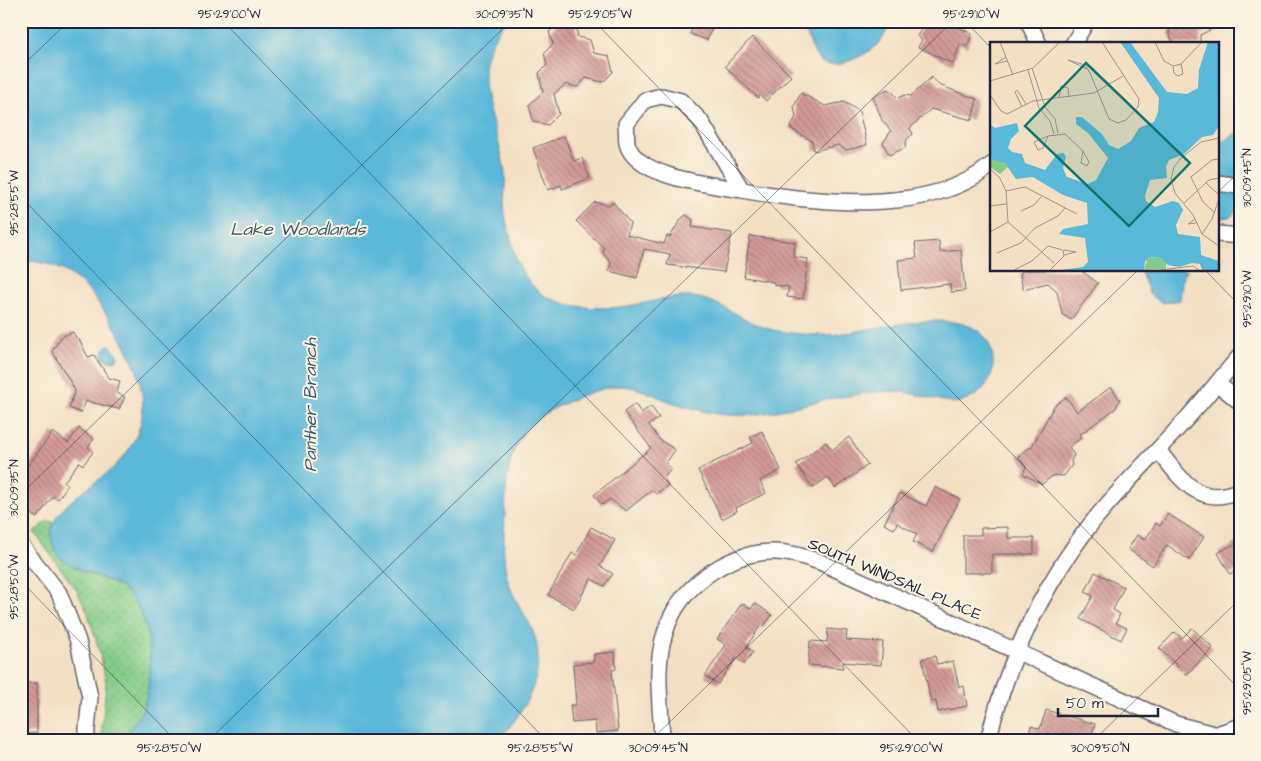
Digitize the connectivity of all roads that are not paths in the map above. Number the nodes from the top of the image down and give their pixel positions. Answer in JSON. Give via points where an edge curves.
{"nodes":[{"id":1,"x":1028,"y":21,"type":"edge"},
{"id":2,"x":1087,"y":21,"type":"edge"},
{"id":3,"x":1038,"y":42,"type":"edge"},
{"id":4,"x":1074,"y":42,"type":"edge"},
{"id":5,"x":990,"y":166,"type":"edge"},
{"id":6,"x":1218,"y":183,"type":"edge"},
{"id":7,"x":1240,"y":186,"type":"edge"},
{"id":8,"x":742,"y":190,"type":"junction"},
{"id":9,"x":1218,"y":234,"type":"edge"},
{"id":10,"x":1240,"y":236,"type":"edge"},
{"id":11,"x":1240,"y":356,"type":"edge"},
{"id":12,"x":1217,"y":383,"type":"junction"},
{"id":13,"x":1240,"y":402,"type":"edge"},
{"id":14,"x":1158,"y":450,"type":"junction"},
{"id":15,"x":1240,"y":490,"type":"edge"},
{"id":16,"x":21,"y":545,"type":"edge"},
{"id":17,"x":1016,"y":651,"type":"junction"},
{"id":18,"x":1240,"y":726,"type":"edge"},
{"id":19,"x":1217,"y":734,"type":"junction"},
{"id":20,"x":86,"y":740,"type":"edge"},
{"id":21,"x":662,"y":740,"type":"edge"},
{"id":22,"x":988,"y":740,"type":"edge"},
{"id":23,"x":1236,"y":740,"type":"edge"}],
"edges":[{"from":1,"to":3,"type":"street"},
{"from":2,"to":4,"type":"street"},
{"from":5,"to":8,"type":"street","via":[[964,184],[912,199],[785,198]]},
{"from":6,"to":7,"type":"street"},
{"from":8,"to":8,"type":"street","via":[[700,120],[681,101],[662,96],[645,100],[626,124],[628,145],[641,162],[680,180]]},
{"from":9,"to":10,"type":"street"},
{"from":11,"to":12,"type":"street"},
{"from":12,"to":13,"type":"street"},
{"from":12,"to":14,"type":"street"},
{"from":14,"to":15,"type":"street","via":[[1185,483],[1199,493],[1224,497]]},
{"from":14,"to":17,"type":"street","via":[[1087,530],[1053,581]]},
{"from":16,"to":20,"type":"street","via":[[59,594],[78,641],[90,697]]},
{"from":17,"to":19,"type":"street","name":"SOUTH WINDSAIL PLACE","via":[[1176,724]]},
{"from":17,"to":21,"type":"street","name":"SOUTH WINDSAIL PLACE","via":[[820,562],[772,552],[753,554],[715,570],[695,584],[672,615],[664,633],[661,653]]},
{"from":17,"to":22,"type":"street"},
{"from":18,"to":19,"type":"street"},
{"from":19,"to":23,"type":"street","name":"SOUTH WINDSAIL PLACE"}]}
